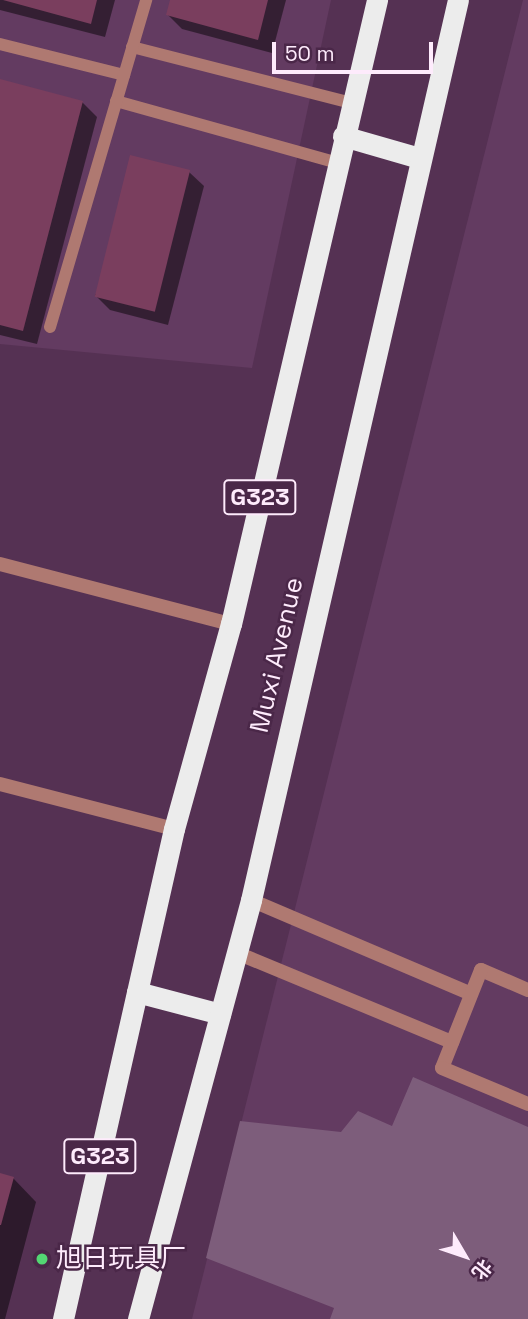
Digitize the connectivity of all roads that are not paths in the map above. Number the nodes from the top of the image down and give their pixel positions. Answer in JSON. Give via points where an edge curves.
{"nodes":[{"id":1,"x":146,"y":0,"type":"edge"},
{"id":2,"x":377,"y":0,"type":"edge"},
{"id":3,"x":458,"y":0,"type":"edge"},
{"id":4,"x":0,"y":44,"type":"edge"},
{"id":5,"x":132,"y":47,"type":"junction"},
{"id":6,"x":124,"y":75,"type":"junction"},
{"id":7,"x":117,"y":102,"type":"junction"},
{"id":8,"x":351,"y":103,"type":"junction"},
{"id":9,"x":342,"y":136,"type":"junction"},
{"id":10,"x":419,"y":158,"type":"junction"},
{"id":11,"x":338,"y":163,"type":"junction"},
{"id":12,"x":50,"y":327,"type":"dead end"},
{"id":13,"x":0,"y":564,"type":"edge"},
{"id":14,"x":231,"y":624,"type":"junction"},
{"id":15,"x":0,"y":785,"type":"edge"},
{"id":16,"x":174,"y":829,"type":"junction"},
{"id":17,"x":251,"y":900,"type":"junction"},
{"id":18,"x":237,"y":953,"type":"junction"},
{"id":19,"x":528,"y":989,"type":"edge"},
{"id":20,"x":137,"y":992,"type":"junction"},
{"id":21,"x":471,"y":994,"type":"junction"},
{"id":22,"x":220,"y":1014,"type":"junction"},
{"id":23,"x":452,"y":1042,"type":"junction"},
{"id":24,"x":528,"y":1104,"type":"edge"},
{"id":25,"x":63,"y":1319,"type":"edge"},
{"id":26,"x":138,"y":1319,"type":"edge"}],
"edges":[{"from":1,"to":5,"type":"lane"},
{"from":2,"to":8,"type":"highway","name":"Muxi Avenue","number":"G323"},
{"from":3,"to":10,"type":"highway","name":"Muxi Avenue","number":"G323"},
{"from":4,"to":6,"type":"lane"},
{"from":5,"to":6,"type":"lane"},
{"from":5,"to":8,"type":"lane"},
{"from":6,"to":7,"type":"lane"},
{"from":7,"to":11,"type":"lane"},
{"from":7,"to":12,"type":"lane"},
{"from":8,"to":9,"type":"highway","name":"Muxi Avenue","number":"G323"},
{"from":9,"to":10,"type":"highway"},
{"from":9,"to":11,"type":"highway","name":"Muxi Avenue","number":"G323"},
{"from":10,"to":17,"type":"highway","name":"Muxi Avenue","number":"G323"},
{"from":11,"to":14,"type":"highway","name":"Muxi Avenue","number":"G323"},
{"from":13,"to":14,"type":"street"},
{"from":14,"to":16,"type":"highway","name":"Muxi Avenue","number":"G323"},
{"from":15,"to":16,"type":"street"},
{"from":16,"to":20,"type":"highway","name":"Muxi Avenue","number":"G323"},
{"from":17,"to":18,"type":"highway","name":"Muxi Avenue","number":"G323"},
{"from":17,"to":21,"type":"street"},
{"from":18,"to":22,"type":"highway","name":"Muxi Avenue","number":"G323"},
{"from":18,"to":23,"type":"street"},
{"from":19,"to":21,"type":"street","via":[[481,970]]},
{"from":20,"to":22,"type":"highway"},
{"from":20,"to":25,"type":"highway","name":"Muxi Avenue","number":"G323"},
{"from":21,"to":23,"type":"street"},
{"from":22,"to":26,"type":"highway","name":"Muxi Avenue","number":"G323"},
{"from":23,"to":24,"type":"street","via":[[442,1068]]}]}
